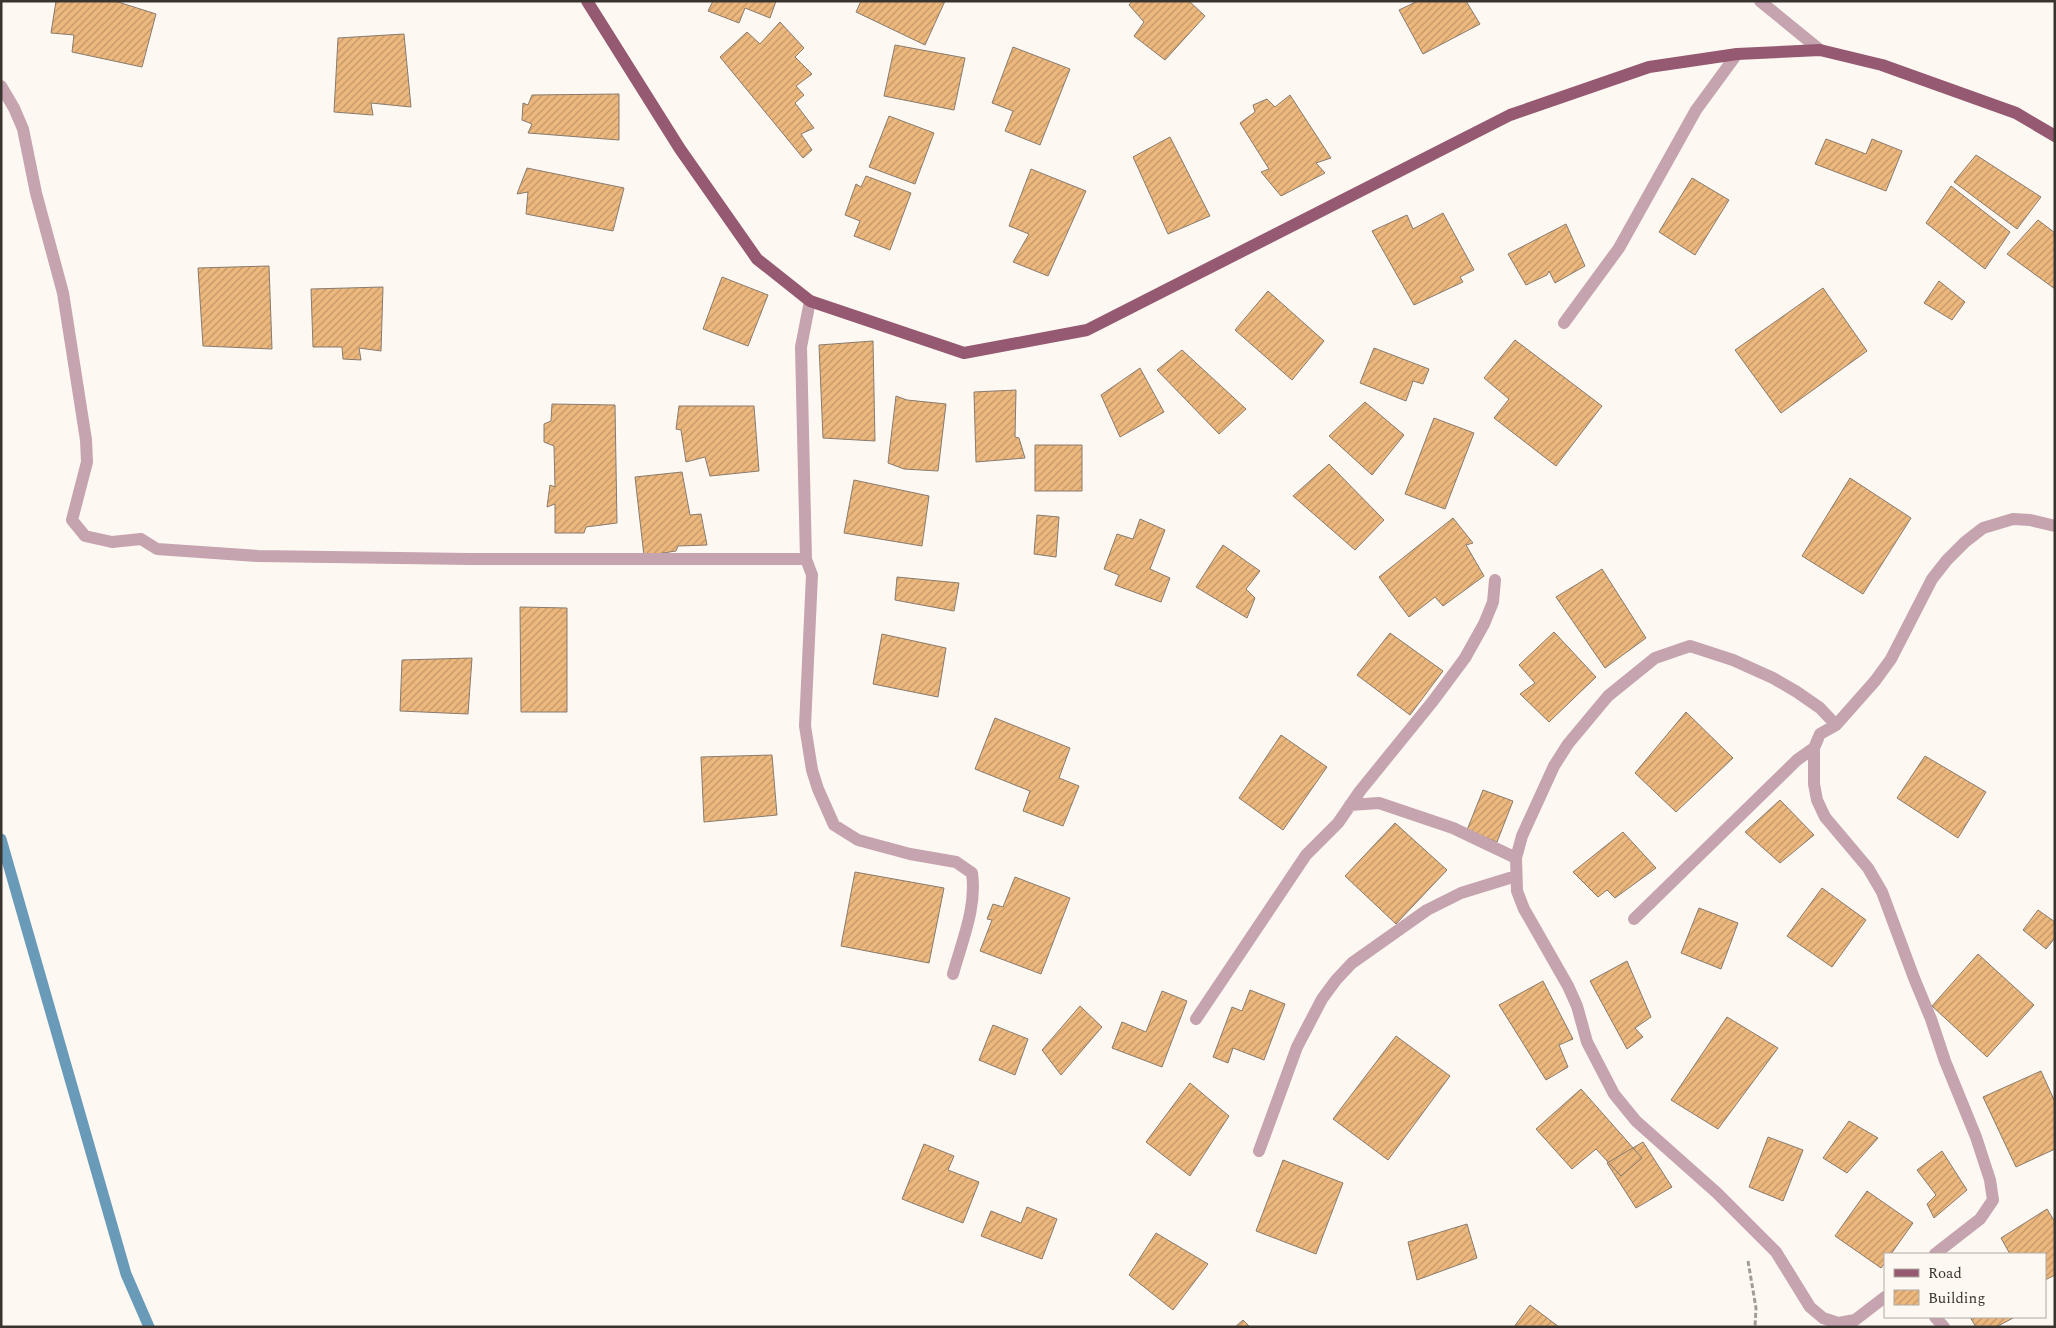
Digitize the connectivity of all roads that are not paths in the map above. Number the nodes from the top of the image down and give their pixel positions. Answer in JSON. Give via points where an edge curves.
{"nodes":[{"id":1,"x":586,"y":1,"type":"edge"},
{"id":2,"x":1760,"y":1,"type":"edge"},
{"id":3,"x":1820,"y":50,"type":"junction"},
{"id":4,"x":1737,"y":54,"type":"junction"},
{"id":5,"x":1,"y":86,"type":"edge"},
{"id":6,"x":2055,"y":136,"type":"edge"},
{"id":7,"x":810,"y":301,"type":"junction"},
{"id":8,"x":1564,"y":324,"type":"dead end"},
{"id":9,"x":2055,"y":526,"type":"edge"},
{"id":10,"x":806,"y":559,"type":"junction"},
{"id":11,"x":1495,"y":580,"type":"dead end"},
{"id":12,"x":1836,"y":725,"type":"junction"},
{"id":13,"x":1814,"y":748,"type":"junction"},
{"id":14,"x":1350,"y":805,"type":"junction"},
{"id":15,"x":1516,"y":858,"type":"junction"},
{"id":16,"x":1516,"y":876,"type":"junction"},
{"id":17,"x":1634,"y":919,"type":"dead end"},
{"id":18,"x":953,"y":974,"type":"dead end"},
{"id":19,"x":1196,"y":1020,"type":"dead end"},
{"id":20,"x":1259,"y":1151,"type":"dead end"},
{"id":21,"x":1936,"y":1253,"type":"edge"},
{"id":22,"x":1884,"y":1298,"type":"edge"}],
"edges":[{"from":1,"to":7,"type":"main road","via":[[680,149],[757,258]]},
{"from":2,"to":3,"type":"street"},
{"from":3,"to":4,"type":"main road"},
{"from":3,"to":6,"type":"main road","via":[[1882,65],[2016,113]]},
{"from":4,"to":7,"type":"main road","via":[[1649,67],[1510,115],[1087,330],[964,353]]},
{"from":4,"to":8,"type":"street","via":[[1696,110],[1619,248]]},
{"from":5,"to":10,"type":"street","via":[[23,129],[62,293],[80,396],[87,462],[72,520],[85,536],[112,542],[141,539],[157,549],[258,556]]},
{"from":7,"to":10,"type":"street","via":[[801,347]]},
{"from":9,"to":12,"type":"street","via":[[2013,519],[1983,528],[1965,542],[1932,579],[1891,659]]},
{"from":10,"to":18,"type":"street","via":[[812,575],[805,726],[818,790],[834,825],[858,840],[956,862],[972,873],[972,907]]},
{"from":11,"to":14,"type":"street","via":[[1493,602],[1465,658]]},
{"from":12,"to":13,"type":"street","via":[[1820,734]]},
{"from":12,"to":15,"type":"street","via":[[1820,708],[1797,692],[1733,660],[1690,646],[1655,658],[1608,696],[1558,758],[1522,836]]},
{"from":13,"to":17,"type":"street","via":[[1797,760]]},
{"from":13,"to":21,"type":"street","via":[[1817,800],[1882,892],[1990,1180],[1993,1200],[1980,1219]]},
{"from":14,"to":15,"type":"street","via":[[1379,803],[1452,828]]},
{"from":14,"to":19,"type":"street","via":[[1338,823],[1292,873]]},
{"from":15,"to":16,"type":"street"},
{"from":16,"to":20,"type":"street","via":[[1461,893],[1427,910],[1352,963],[1336,980],[1322,999],[1297,1047]]},
{"from":16,"to":22,"type":"street","via":[[1524,909],[1568,986],[1587,1042],[1614,1094],[1636,1121],[1776,1252],[1810,1307],[1823,1318],[1838,1323],[1855,1320]]}]}
